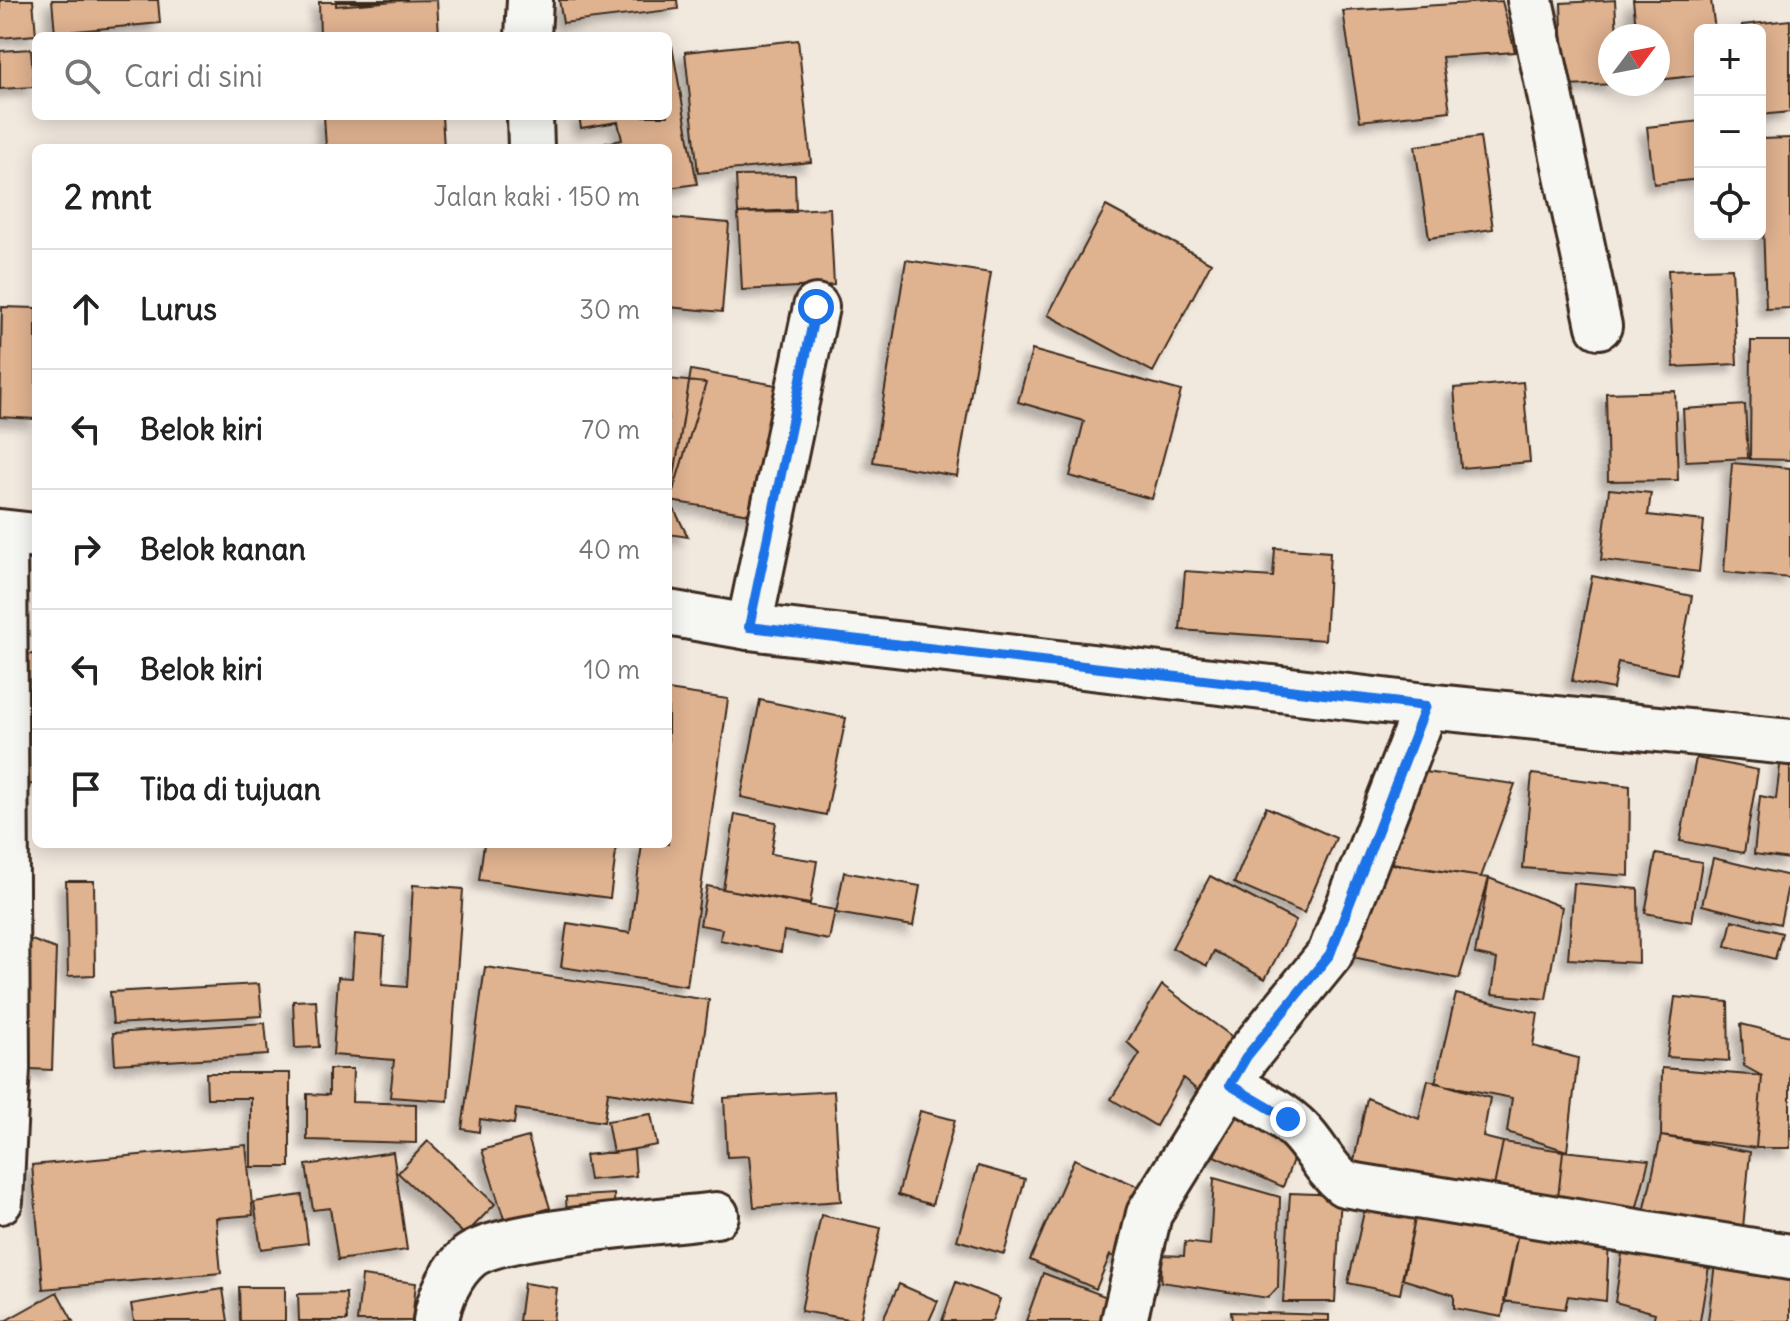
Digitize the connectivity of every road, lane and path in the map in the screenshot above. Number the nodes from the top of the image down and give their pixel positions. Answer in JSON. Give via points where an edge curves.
{"nodes":[{"id":1,"x":530,"y":0,"type":"edge"},
{"id":2,"x":1530,"y":0,"type":"edge"},
{"id":3,"x":528,"y":32,"type":"edge"},
{"id":4,"x":530,"y":120,"type":"edge"},
{"id":5,"x":531,"y":144,"type":"edge"},
{"id":6,"x":816,"y":307,"type":"dead end"},
{"id":7,"x":1599,"y":326,"type":"dead end"},
{"id":8,"x":13,"y":534,"type":"edge"},
{"id":9,"x":672,"y":614,"type":"edge"},
{"id":10,"x":749,"y":627,"type":"junction"},
{"id":11,"x":1426,"y":706,"type":"junction"},
{"id":12,"x":1790,"y":742,"type":"edge"},
{"id":13,"x":1230,"y":1085,"type":"junction"},
{"id":14,"x":0,"y":1201,"type":"edge"},
{"id":15,"x":716,"y":1215,"type":"dead end"},
{"id":16,"x":1790,"y":1257,"type":"edge"},
{"id":17,"x":436,"y":1321,"type":"edge"},
{"id":18,"x":1124,"y":1321,"type":"edge"}],
"edges":[{"from":1,"to":3,"type":"street"},
{"from":2,"to":7,"type":"street"},
{"from":4,"to":5,"type":"street"},
{"from":6,"to":10,"type":"street"},
{"from":8,"to":14,"type":"street","via":[[7,1068]]},
{"from":9,"to":10,"type":"street"},
{"from":10,"to":11,"type":"street"},
{"from":11,"to":12,"type":"street"},
{"from":11,"to":13,"type":"street","via":[[1330,954],[1247,1056]]},
{"from":13,"to":16,"type":"street","via":[[1288,1119],[1344,1184]]},
{"from":13,"to":18,"type":"street","via":[[1149,1214]]},
{"from":15,"to":17,"type":"street","via":[[511,1240],[469,1256],[439,1300]]}]}
